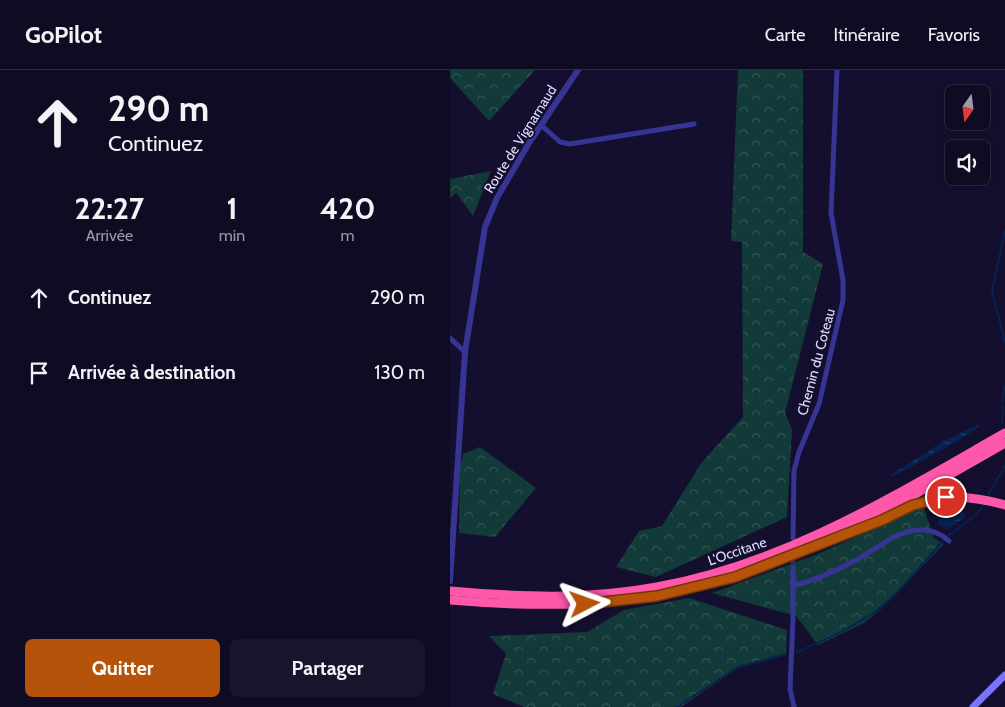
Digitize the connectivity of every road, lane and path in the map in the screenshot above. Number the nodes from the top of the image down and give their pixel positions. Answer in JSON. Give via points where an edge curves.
{"nodes":[{"id":1,"x":578,"y":70,"type":"edge"},
{"id":2,"x":837,"y":70,"type":"edge"},
{"id":3,"x":694,"y":124,"type":"dead end"},
{"id":4,"x":541,"y":125,"type":"junction"},
{"id":5,"x":450,"y":338,"type":"edge"},
{"id":6,"x":465,"y":352,"type":"junction"},
{"id":7,"x":1005,"y":433,"type":"edge"},
{"id":8,"x":1005,"y":443,"type":"edge"},
{"id":9,"x":1005,"y":504,"type":"edge"},
{"id":10,"x":834,"y":537,"type":"junction"},
{"id":11,"x":793,"y":538,"type":"dead end"},
{"id":12,"x":949,"y":541,"type":"dead end"},
{"id":13,"x":793,"y":567,"type":"tunnel mouth"},
{"id":14,"x":450,"y":581,"type":"edge"},
{"id":15,"x":793,"y":586,"type":"junction"},
{"id":16,"x":450,"y":591,"type":"edge"},
{"id":17,"x":450,"y":600,"type":"edge"},
{"id":18,"x":1005,"y":675,"type":"edge"},
{"id":19,"x":794,"y":707,"type":"edge"},
{"id":20,"x":973,"y":707,"type":"edge"}],
"edges":[{"from":1,"to":4,"type":"street","name":"Route de Vignarnaud"},
{"from":2,"to":11,"type":"street","name":"Chemin du Coteau","via":[[831,213],[844,280],[844,300],[819,404],[794,471]]},
{"from":3,"to":4,"type":"street","via":[[570,144],[560,142]]},
{"from":4,"to":6,"type":"street","name":"Route de Vignarnaud","via":[[497,198],[485,227]]},
{"from":5,"to":6,"type":"street"},
{"from":6,"to":14,"type":"street","name":"Route de Vignarnaud"},
{"from":7,"to":16,"type":"highway","name":"L'Occitane","via":[[830,530],[761,559],[706,576],[656,587],[570,596]]},
{"from":8,"to":10,"type":"highway","name":"L'Occitane"},
{"from":9,"to":10,"type":"highway","via":[[960,497],[929,500]]},
{"from":10,"to":17,"type":"highway","name":"L'Occitane","via":[[735,577],[657,596],[570,605]]},
{"from":12,"to":15,"type":"street","via":[[941,534],[925,530],[901,534],[858,559]]},
{"from":13,"to":15,"type":"street"},
{"from":15,"to":19,"type":"street","via":[[790,689]]},
{"from":18,"to":20,"type":"main road"}]}
